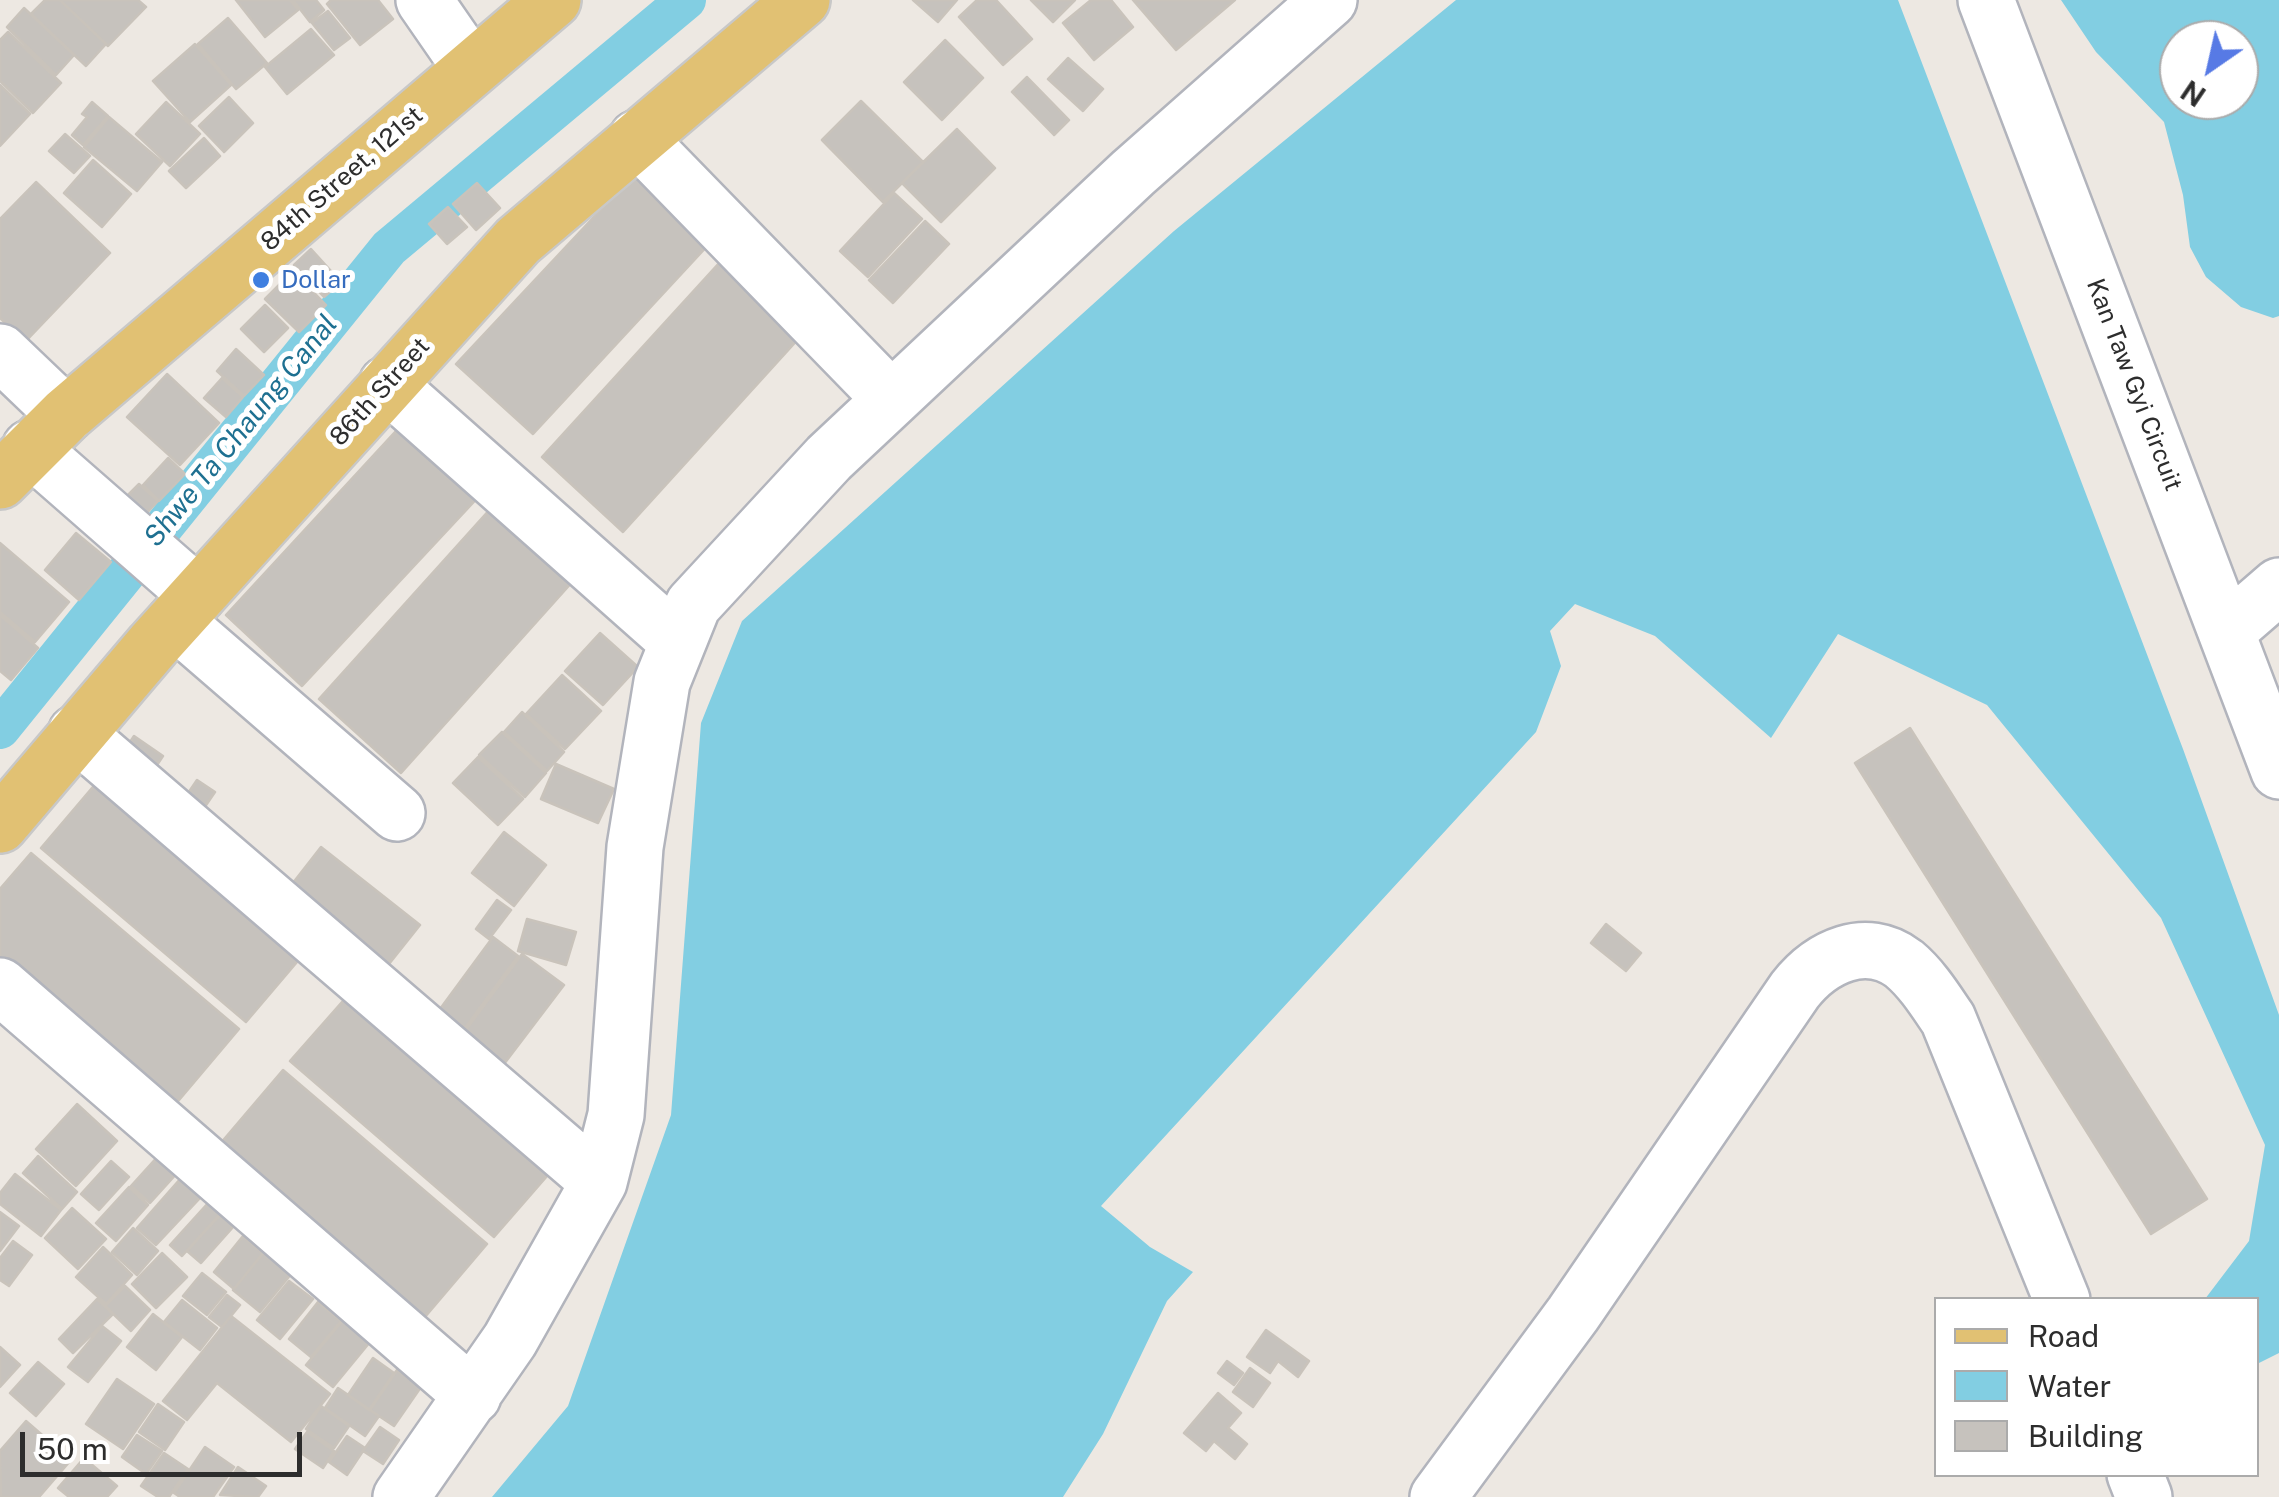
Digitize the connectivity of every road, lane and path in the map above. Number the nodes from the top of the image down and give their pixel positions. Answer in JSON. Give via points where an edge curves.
{"nodes":[{"id":1,"x":424,"y":0,"type":"edge"},
{"id":2,"x":553,"y":0,"type":"edge"},
{"id":3,"x":802,"y":0,"type":"edge"},
{"id":4,"x":1329,"y":0,"type":"edge"},
{"id":5,"x":1986,"y":0,"type":"edge"},
{"id":6,"x":472,"y":68,"type":"junction"},
{"id":7,"x":637,"y":138,"type":"junction"},
{"id":8,"x":0,"y":352,"type":"edge"},
{"id":9,"x":387,"y":384,"type":"junction"},
{"id":10,"x":891,"y":400,"type":"junction"},
{"id":11,"x":32,"y":448,"type":"edge"},
{"id":12,"x":169,"y":582,"type":"junction"},
{"id":13,"x":2279,"y":586,"type":"edge"},
{"id":14,"x":2227,"y":631,"type":"junction"},
{"id":15,"x":678,"y":642,"type":"junction"},
{"id":16,"x":76,"y":732,"type":"junction"},
{"id":17,"x":2279,"y":771,"type":"edge"},
{"id":18,"x":397,"y":813,"type":"dead end"},
{"id":19,"x":0,"y":825,"type":"edge"},
{"id":20,"x":0,"y":986,"type":"edge"},
{"id":21,"x":599,"y":1182,"type":"junction"},
{"id":22,"x":2061,"y":1297,"type":"edge"},
{"id":23,"x":474,"y":1396,"type":"junction"},
{"id":24,"x":401,"y":1497,"type":"edge"},
{"id":25,"x":1438,"y":1497,"type":"edge"}],
"edges":[{"from":1,"to":6,"type":"street"},
{"from":2,"to":6,"type":"main road","name":"84th Street, 121st"},
{"from":3,"to":7,"type":"main road","name":"86th Street"},
{"from":4,"to":10,"type":"street"},
{"from":5,"to":14,"type":"street","name":"Kan Taw Gyi Circuit"},
{"from":6,"to":11,"type":"main road","name":"84th Street, 121st"},
{"from":7,"to":9,"type":"main road","name":"86th Street","via":[[518,241]]},
{"from":7,"to":10,"type":"street"},
{"from":8,"to":11,"type":"street"},
{"from":9,"to":12,"type":"main road","name":"86th Street"},
{"from":9,"to":15,"type":"street"},
{"from":10,"to":15,"type":"street","via":[[828,458],[693,605]]},
{"from":11,"to":12,"type":"street"},
{"from":12,"to":16,"type":"main road","name":"86th Street"},
{"from":12,"to":18,"type":"street"},
{"from":13,"to":14,"type":"street"},
{"from":14,"to":17,"type":"street","name":"Kan Taw Gyi Circuit"},
{"from":15,"to":21,"type":"street","via":[[662,682],[635,847],[616,1115]]},
{"from":16,"to":19,"type":"main road","name":"86th Street"},
{"from":16,"to":21,"type":"street"},
{"from":20,"to":23,"type":"street"},
{"from":21,"to":23,"type":"street"},
{"from":22,"to":25,"type":"street","via":[[1948,1019],[1904,964],[1884,953],[1848,952],[1809,972],[1795,990],[1573,1314]]},
{"from":23,"to":24,"type":"street"}]}
